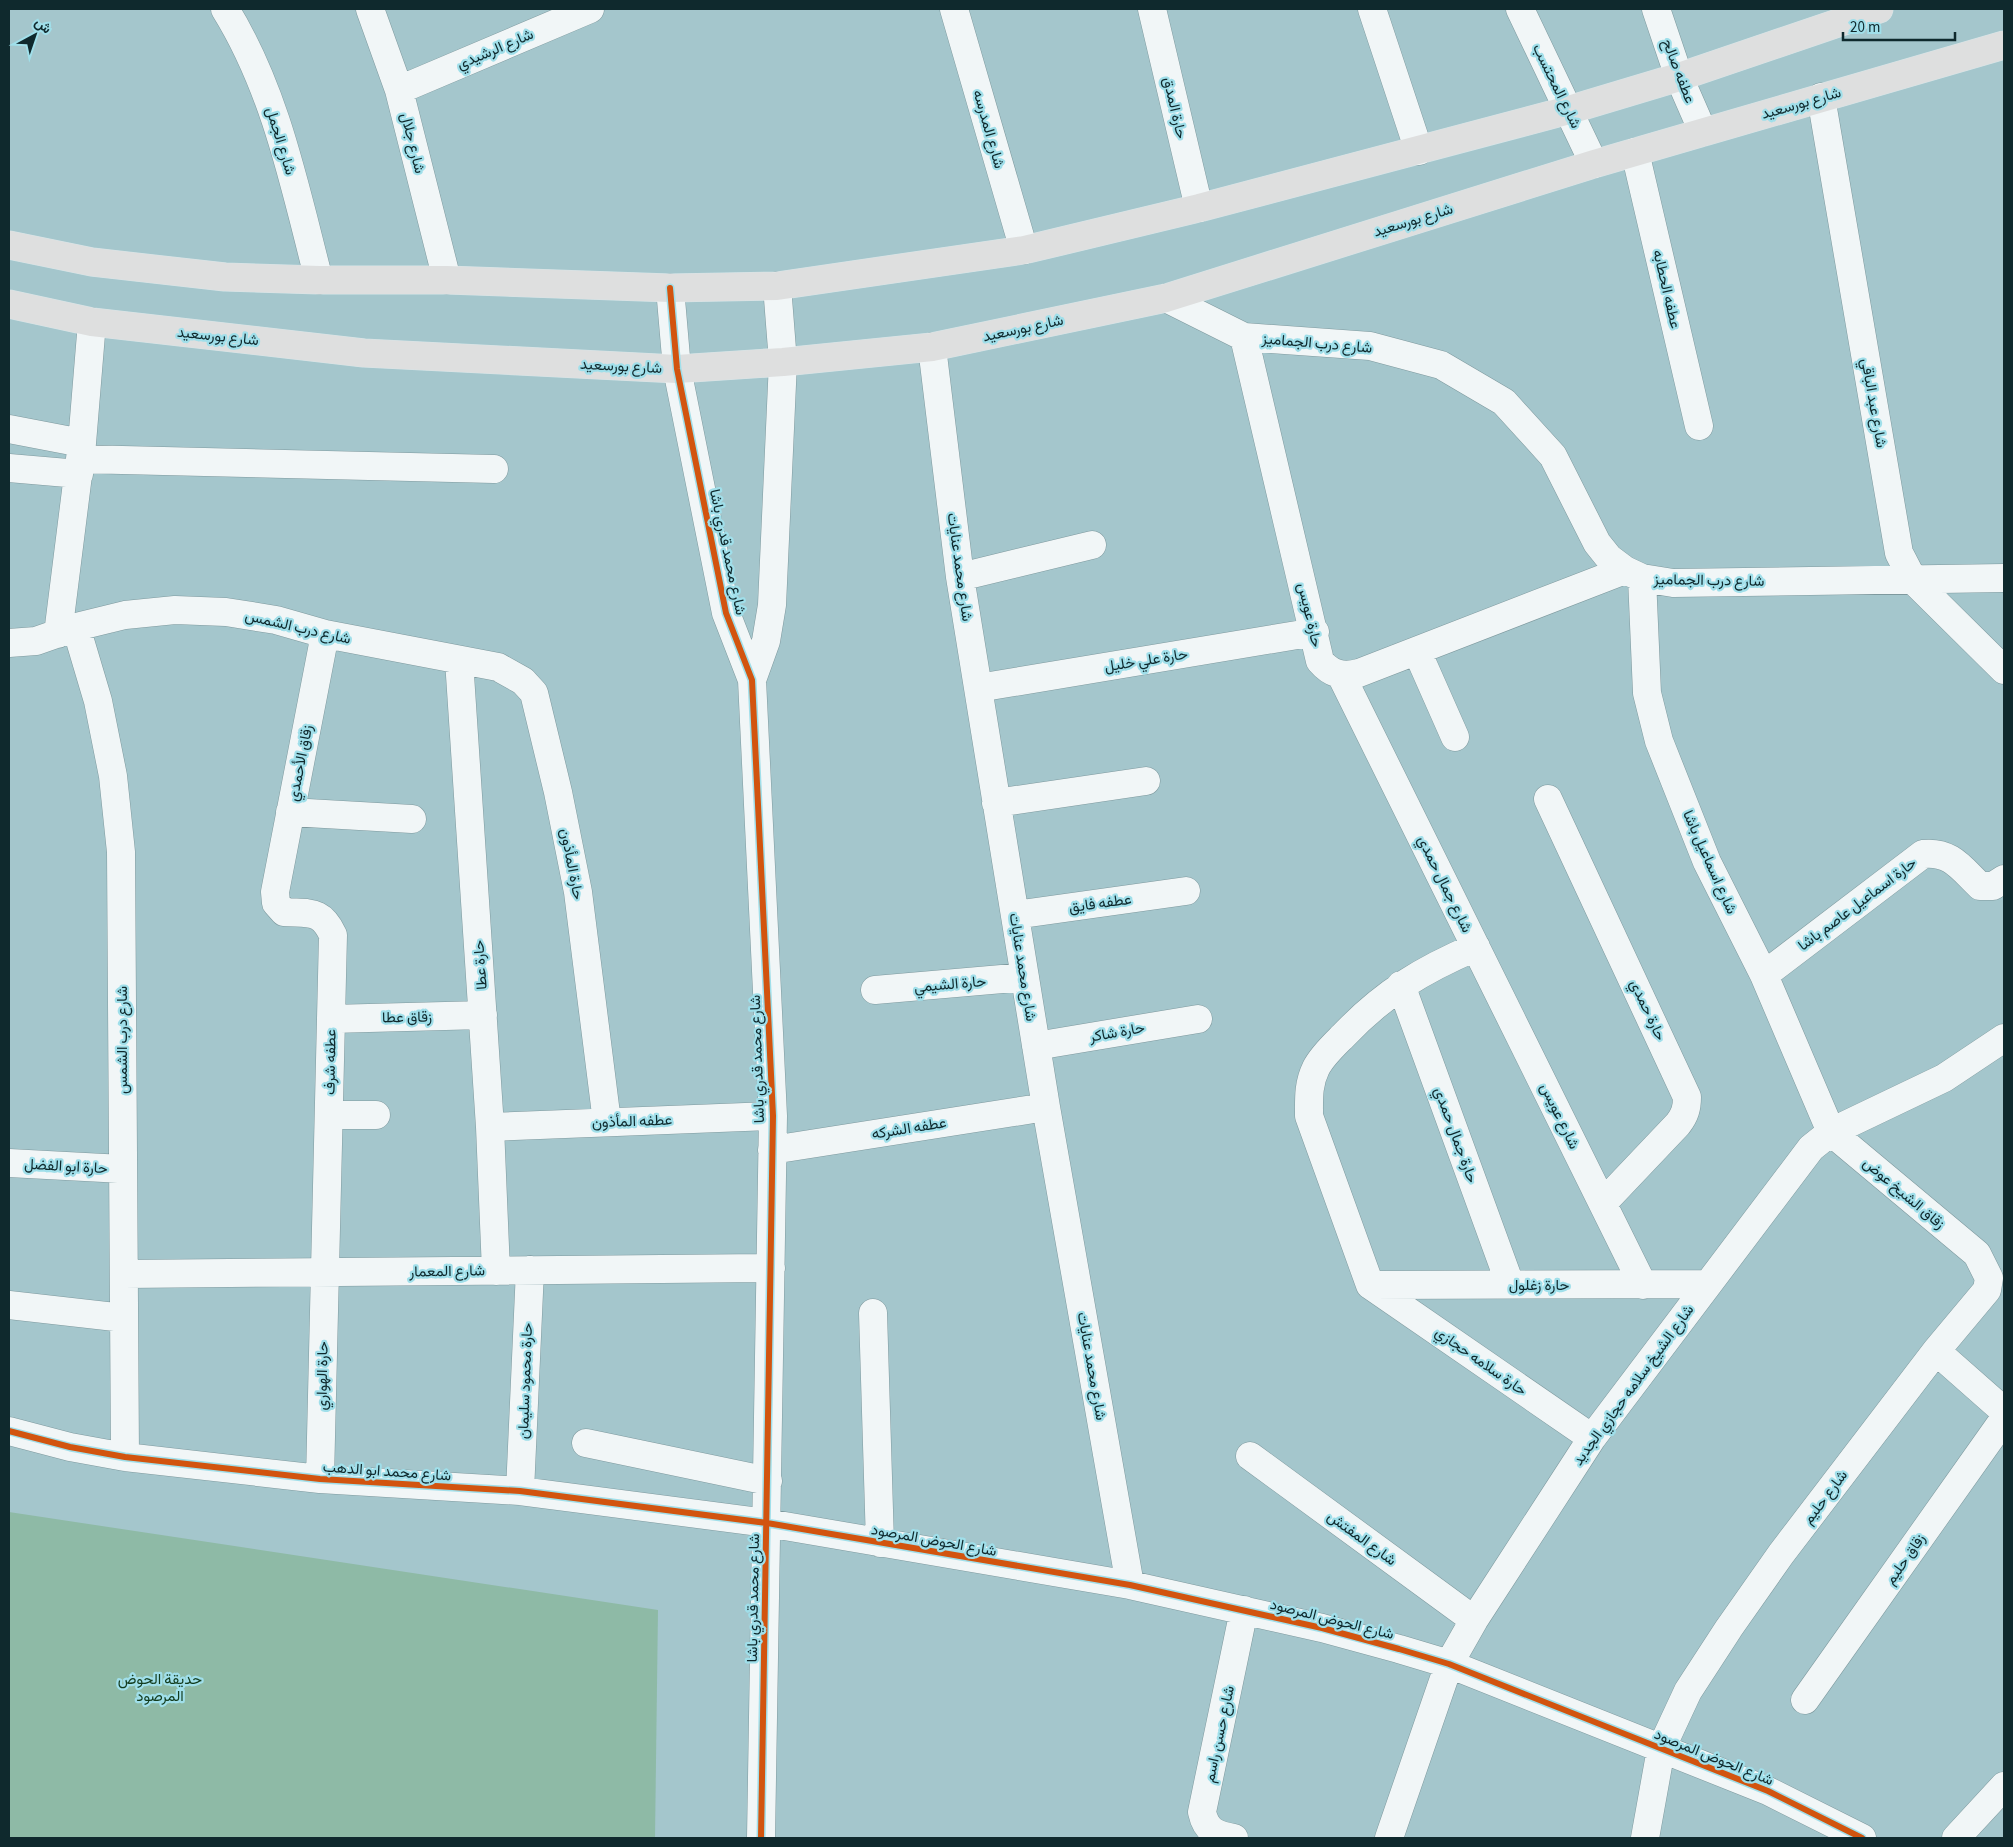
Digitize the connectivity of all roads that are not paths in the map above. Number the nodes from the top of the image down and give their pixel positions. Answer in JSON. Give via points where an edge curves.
{"nodes":[{"id":1,"x":225,"y":9,"type":"edge"},
{"id":2,"x":370,"y":9,"type":"edge"},
{"id":3,"x":590,"y":9,"type":"edge"},
{"id":4,"x":954,"y":9,"type":"edge"},
{"id":5,"x":1152,"y":9,"type":"edge"},
{"id":6,"x":1520,"y":9,"type":"edge"},
{"id":7,"x":1656,"y":9,"type":"edge"},
{"id":8,"x":1880,"y":9,"type":"edge"},
{"id":9,"x":1375,"y":10,"type":"edge"},
{"id":10,"x":561,"y":14,"type":"edge"},
{"id":11,"x":2004,"y":45,"type":"edge"},
{"id":12,"x":1680,"y":77,"type":"junction"},
{"id":13,"x":399,"y":90,"type":"junction"},
{"id":14,"x":1821,"y":97,"type":"junction"},
{"id":15,"x":1569,"y":110,"type":"junction"},
{"id":16,"x":1703,"y":132,"type":"junction"},
{"id":17,"x":1419,"y":151,"type":"junction"},
{"id":18,"x":1635,"y":152,"type":"junction"},
{"id":19,"x":1594,"y":164,"type":"junction"},
{"id":20,"x":1199,"y":208,"type":"junction"},
{"id":21,"x":9,"y":245,"type":"edge"},
{"id":22,"x":1024,"y":250,"type":"junction"},
{"id":23,"x":320,"y":280,"type":"junction"},
{"id":24,"x":447,"y":280,"type":"junction"},
{"id":25,"x":777,"y":286,"type":"junction"},
{"id":26,"x":670,"y":288,"type":"junction"},
{"id":27,"x":1166,"y":298,"type":"junction"},
{"id":28,"x":9,"y":304,"type":"edge"},
{"id":29,"x":92,"y":322,"type":"junction"},
{"id":30,"x":1244,"y":337,"type":"junction"},
{"id":31,"x":932,"y":347,"type":"junction"},
{"id":32,"x":783,"y":362,"type":"junction"},
{"id":33,"x":677,"y":369,"type":"junction"},
{"id":34,"x":1699,"y":426,"type":"dead end"},
{"id":35,"x":9,"y":429,"type":"edge"},
{"id":36,"x":81,"y":459,"type":"junction"},
{"id":37,"x":9,"y":468,"type":"edge"},
{"id":38,"x":494,"y":469,"type":"dead end"},
{"id":39,"x":1092,"y":545,"type":"dead end"},
{"id":40,"x":1633,"y":574,"type":"junction"},
{"id":41,"x":960,"y":577,"type":"junction"},
{"id":42,"x":2004,"y":578,"type":"edge"},
{"id":43,"x":1913,"y":580,"type":"junction"},
{"id":44,"x":67,"y":630,"type":"junction"},
{"id":45,"x":1315,"y":632,"type":"junction"},
{"id":46,"x":324,"y":634,"type":"junction"},
{"id":47,"x":9,"y":643,"type":"edge"},
{"id":48,"x":1417,"y":651,"type":"junction"},
{"id":49,"x":459,"y":660,"type":"junction"},
{"id":50,"x":2004,"y":670,"type":"edge"},
{"id":51,"x":1341,"y":675,"type":"junction"},
{"id":52,"x":752,"y":680,"type":"junction"},
{"id":53,"x":978,"y":688,"type":"junction"},
{"id":54,"x":1455,"y":737,"type":"dead end"},
{"id":55,"x":1146,"y":781,"type":"dead end"},
{"id":56,"x":1548,"y":799,"type":"dead end"},
{"id":57,"x":996,"y":803,"type":"junction"},
{"id":58,"x":290,"y":812,"type":"junction"},
{"id":59,"x":412,"y":819,"type":"dead end"},
{"id":60,"x":2004,"y":879,"type":"edge"},
{"id":61,"x":1186,"y":891,"type":"dead end"},
{"id":62,"x":275,"y":892,"type":"joint"},
{"id":63,"x":1014,"y":915,"type":"junction"},
{"id":64,"x":1476,"y":947,"type":"junction"},
{"id":65,"x":1764,"y":975,"type":"junction"},
{"id":66,"x":1025,"y":977,"type":"junction"},
{"id":67,"x":1401,"y":985,"type":"junction"},
{"id":68,"x":875,"y":990,"type":"dead end"},
{"id":69,"x":483,"y":1015,"type":"junction"},
{"id":70,"x":1198,"y":1018,"type":"dead end"},
{"id":71,"x":331,"y":1019,"type":"junction"},
{"id":72,"x":2004,"y":1038,"type":"edge"},
{"id":73,"x":1036,"y":1046,"type":"junction"},
{"id":74,"x":1046,"y":1107,"type":"junction"},
{"id":75,"x":329,"y":1115,"type":"junction"},
{"id":76,"x":376,"y":1115,"type":"dead end"},
{"id":77,"x":773,"y":1116,"type":"junction"},
{"id":78,"x":607,"y":1122,"type":"junction"},
{"id":79,"x":490,"y":1127,"type":"junction"},
{"id":80,"x":1831,"y":1132,"type":"junction"},
{"id":81,"x":772,"y":1150,"type":"junction"},
{"id":82,"x":9,"y":1163,"type":"edge"},
{"id":83,"x":123,"y":1169,"type":"junction"},
{"id":84,"x":1603,"y":1203,"type":"junction"},
{"id":85,"x":1977,"y":1254,"type":"joint"},
{"id":86,"x":771,"y":1268,"type":"junction"},
{"id":87,"x":530,"y":1270,"type":"junction"},
{"id":88,"x":496,"y":1271,"type":"junction"},
{"id":89,"x":325,"y":1272,"type":"junction"},
{"id":90,"x":124,"y":1274,"type":"junction"},
{"id":91,"x":1510,"y":1284,"type":"junction"},
{"id":92,"x":1707,"y":1284,"type":"junction"},
{"id":93,"x":1370,"y":1285,"type":"junction"},
{"id":94,"x":1643,"y":1285,"type":"junction"},
{"id":95,"x":9,"y":1305,"type":"edge"},
{"id":96,"x":873,"y":1313,"type":"dead end"},
{"id":97,"x":124,"y":1318,"type":"junction"},
{"id":98,"x":1936,"y":1351,"type":"junction"},
{"id":99,"x":2004,"y":1411,"type":"edge"},
{"id":100,"x":2004,"y":1419,"type":"edge"},
{"id":101,"x":9,"y":1432,"type":"edge"},
{"id":102,"x":1592,"y":1438,"type":"junction"},
{"id":103,"x":586,"y":1443,"type":"dead end"},
{"id":104,"x":1250,"y":1456,"type":"dead end"},
{"id":105,"x":125,"y":1457,"type":"junction"},
{"id":106,"x":320,"y":1479,"type":"junction"},
{"id":107,"x":768,"y":1481,"type":"junction"},
{"id":108,"x":520,"y":1491,"type":"junction"},
{"id":109,"x":767,"y":1523,"type":"junction"},
{"id":110,"x":880,"y":1543,"type":"junction"},
{"id":111,"x":1130,"y":1585,"type":"junction"},
{"id":112,"x":1244,"y":1610,"type":"junction"},
{"id":113,"x":1474,"y":1620,"type":"junction"},
{"id":114,"x":1449,"y":1664,"type":"junction"},
{"id":115,"x":1805,"y":1700,"type":"dead end"},
{"id":116,"x":1661,"y":1749,"type":"junction"},
{"id":117,"x":2004,"y":1786,"type":"edge"},
{"id":118,"x":1962,"y":1836,"type":"edge"},
{"id":119,"x":761,"y":1838,"type":"edge"},
{"id":120,"x":1234,"y":1838,"type":"edge"},
{"id":121,"x":1389,"y":1838,"type":"edge"},
{"id":122,"x":1644,"y":1838,"type":"edge"},
{"id":123,"x":1862,"y":1838,"type":"edge"}],
"edges":[{"from":1,"to":23,"type":"street","name":"شارع الجمل","via":[[238,30],[278,123]]},
{"from":2,"to":13,"type":"street","name":"شارع جلال"},
{"from":3,"to":10,"type":"street","name":"شارع الرشيدي"},
{"from":4,"to":22,"type":"street","name":"شارع المدرسه"},
{"from":5,"to":20,"type":"street","name":"حارة المدق"},
{"from":6,"to":15,"type":"street","name":"شارع المحتسب"},
{"from":7,"to":12,"type":"street","name":"عطفه صالح"},
{"from":8,"to":12,"type":"main road"},
{"from":9,"to":17,"type":"street"},
{"from":10,"to":13,"type":"street","name":"شارع الرشيدي"},
{"from":11,"to":14,"type":"main road","name":"شارع بورسعيد"},
{"from":12,"to":15,"type":"main road"},
{"from":12,"to":16,"type":"street","name":"عطفه صالح"},
{"from":13,"to":24,"type":"street","name":"شارع جلال"},
{"from":14,"to":16,"type":"main road","name":"شارع بورسعيد"},
{"from":14,"to":43,"type":"street","name":"شارع عبد الباقي","via":[[1899,553]]},
{"from":15,"to":17,"type":"main road"},
{"from":15,"to":19,"type":"street","name":"شارع المحتسب"},
{"from":16,"to":18,"type":"main road","name":"شارع بورسعيد"},
{"from":17,"to":20,"type":"main road"},
{"from":18,"to":19,"type":"main road","name":"شارع بورسعيد"},
{"from":18,"to":34,"type":"street","name":"عطفه الحطابه"},
{"from":19,"to":27,"type":"main road","name":"شارع بورسعيد"},
{"from":20,"to":22,"type":"main road"},
{"from":21,"to":23,"type":"main road","via":[[92,262],[206,275]]},
{"from":22,"to":25,"type":"main road"},
{"from":23,"to":24,"type":"main road"},
{"from":24,"to":26,"type":"main road"},
{"from":25,"to":26,"type":"main road"},
{"from":25,"to":32,"type":"street","name":"شارع محمد قدري باشا"},
{"from":26,"to":33,"type":"street","name":"شارع محمد قدري باشا"},
{"from":27,"to":30,"type":"street","name":"شارع درب الجماميز"},
{"from":27,"to":31,"type":"main road","name":"شارع بورسعيد"},
{"from":28,"to":29,"type":"main road","name":"شارع بورسعيد"},
{"from":29,"to":33,"type":"main road","name":"شارع بورسعيد","via":[[364,353]]},
{"from":29,"to":36,"type":"street"},
{"from":30,"to":40,"type":"street","name":"شارع درب الجماميز","via":[[1370,346],[1441,365],[1504,402],[1553,456],[1597,543],[1609,558]]},
{"from":30,"to":45,"type":"street","name":"حارة عويس"},
{"from":31,"to":32,"type":"main road","name":"شارع بورسعيد"},
{"from":31,"to":41,"type":"street","name":"شارع محمد عنايات"},
{"from":32,"to":33,"type":"main road","name":"شارع بورسعيد"},
{"from":32,"to":52,"type":"street","name":"شارع محمد قدري باشا","via":[[772,605],[766,641]]},
{"from":33,"to":52,"type":"street","name":"شارع محمد قدري باشا","via":[[726,613]]},
{"from":35,"to":36,"type":"street"},
{"from":36,"to":37,"type":"street"},
{"from":36,"to":38,"type":"street"},
{"from":36,"to":44,"type":"street"},
{"from":39,"to":41,"type":"street"},
{"from":40,"to":43,"type":"street","name":"شارع درب الجماميز","via":[[1673,583]]},
{"from":40,"to":48,"type":"street"},
{"from":40,"to":65,"type":"street","name":"شارع اسماعيل باشا","via":[[1648,693],[1659,741],[1708,862]]},
{"from":41,"to":53,"type":"street","name":"شارع محمد عنايات"},
{"from":42,"to":43,"type":"street","name":"شارع درب الجماميز"},
{"from":43,"to":50,"type":"street","name":"شارع عبد الباقي"},
{"from":44,"to":46,"type":"street","name":"شارع درب الشمس","via":[[125,615],[175,610],[226,612],[276,620]]},
{"from":44,"to":47,"type":"street","name":"شارع درب الشمس","via":[[36,641]]},
{"from":44,"to":83,"type":"street","name":"شارع درب الشمس","via":[[98,701],[113,776],[120,852]]},
{"from":45,"to":51,"type":"street","name":"حارة عويس","via":[[1320,661],[1332,673]]},
{"from":45,"to":53,"type":"street","name":"حارة علي خليل"},
{"from":46,"to":49,"type":"street","name":"شارع درب الشمس"},
{"from":46,"to":58,"type":"street","name":"زقاق الأحمدي"},
{"from":48,"to":51,"type":"street","via":[[1359,673]]},
{"from":48,"to":54,"type":"street"},
{"from":49,"to":69,"type":"street","name":"حارة عطا"},
{"from":49,"to":78,"type":"street","name":"حارة المأذون","via":[[510,672],[524,680],[534,692],[578,892]]},
{"from":51,"to":64,"type":"street","name":"شارع جمال حمدي"},
{"from":52,"to":77,"type":"street","name":"شارع محمد قدري باشا"},
{"from":53,"to":57,"type":"street","name":"شارع محمد عنايات"},
{"from":55,"to":57,"type":"street"},
{"from":56,"to":84,"type":"street","name":"حارة حمدي","via":[[1687,1097],[1686,1111],[1678,1124]]},
{"from":57,"to":63,"type":"street","name":"شارع محمد عنايات"},
{"from":58,"to":59,"type":"street"},
{"from":58,"to":62,"type":"street","name":"زقاق الأحمدي"},
{"from":60,"to":65,"type":"street","name":"حارة اسماعيل عاصم باشا","via":[[1992,886],[1980,886],[1954,860],[1934,853],[1923,854]]},
{"from":61,"to":63,"type":"street","name":"عطفه فايق"},
{"from":62,"to":71,"type":"street","name":"عطفه شرف","via":[[276,903],[284,912],[318,915],[333,935]]},
{"from":63,"to":66,"type":"street","name":"شارع محمد عنايات"},
{"from":64,"to":67,"type":"street","name":"شارع جمال حمدي"},
{"from":64,"to":84,"type":"street","name":"شارع عويس"},
{"from":65,"to":80,"type":"street","name":"شارع اسماعيل باشا"},
{"from":66,"to":68,"type":"street","name":"حارة الشيمي"},
{"from":66,"to":73,"type":"street","name":"شارع محمد عنايات"},
{"from":67,"to":91,"type":"street","name":"حارة جمال حمدي"},
{"from":67,"to":93,"type":"street","name":"شارع جمال حمدي","via":[[1364,1014],[1332,1047],[1316,1067],[1308,1091],[1309,1116]]},
{"from":69,"to":71,"type":"street","name":"زقاق عطا"},
{"from":69,"to":79,"type":"street","name":"حارة عطا"},
{"from":70,"to":73,"type":"street","name":"حارة شاكر"},
{"from":71,"to":75,"type":"street","name":"عطفه شرف"},
{"from":72,"to":80,"type":"street","name":"شارع الشيخ سلامه حجازي الجديد","via":[[1944,1078]]},
{"from":73,"to":74,"type":"street","name":"شارع محمد عنايات"},
{"from":74,"to":81,"type":"street","name":"عطفه الشركه"},
{"from":74,"to":111,"type":"street","name":"شارع محمد عنايات"},
{"from":75,"to":76,"type":"street"},
{"from":75,"to":89,"type":"street","name":"عطفه شرف"},
{"from":77,"to":78,"type":"street","name":"عطفه المأذون"},
{"from":77,"to":81,"type":"street","name":"شارع محمد قدري باشا"},
{"from":78,"to":79,"type":"street","name":"عطفه المأذون"},
{"from":79,"to":88,"type":"street","name":"حارة عطا"},
{"from":80,"to":85,"type":"street","name":"زقاق الشيخ عوض"},
{"from":80,"to":92,"type":"street","name":"شارع الشيخ سلامه حجازي الجديد","via":[[1812,1148]]},
{"from":81,"to":86,"type":"street","name":"شارع محمد قدري باشا"},
{"from":82,"to":83,"type":"street","name":"حارة ابو الفضل"},
{"from":83,"to":90,"type":"street","name":"شارع درب الشمس"},
{"from":84,"to":94,"type":"street","name":"شارع عويس"},
{"from":85,"to":98,"type":"street","name":"شارع حليم","via":[[1989,1278],[1987,1290]]},
{"from":86,"to":87,"type":"street","name":"شارع المعمار"},
{"from":86,"to":107,"type":"street","name":"شارع محمد قدري باشا"},
{"from":87,"to":88,"type":"street","name":"شارع المعمار"},
{"from":87,"to":108,"type":"street","name":"حارة محمود سليمان"},
{"from":88,"to":89,"type":"street","name":"شارع المعمار"},
{"from":89,"to":90,"type":"street","name":"شارع المعمار"},
{"from":89,"to":106,"type":"street","name":"حارة الهواري"},
{"from":90,"to":97,"type":"street","name":"شارع درب الشمس"},
{"from":91,"to":93,"type":"street","name":"حارة زغلول"},
{"from":91,"to":94,"type":"street","name":"حارة زغلول"},
{"from":92,"to":94,"type":"street","name":"حارة زغلول"},
{"from":92,"to":102,"type":"street","name":"شارع الشيخ سلامه حجازي الجديد"},
{"from":93,"to":102,"type":"street","name":"حارة سلامه حجازي"},
{"from":95,"to":97,"type":"street"},
{"from":96,"to":110,"type":"street"},
{"from":97,"to":105,"type":"street","name":"شارع درب الشمس"},
{"from":98,"to":99,"type":"street"},
{"from":98,"to":116,"type":"street","name":"شارع حليم","via":[[1781,1554],[1729,1628],[1688,1691]]},
{"from":100,"to":115,"type":"street","name":"زقاق حليم"},
{"from":101,"to":105,"type":"street","name":"شارع محمد ابو الدهب"},
{"from":102,"to":113,"type":"street","name":"شارع الشيخ سلامه حجازي الجديد"},
{"from":103,"to":107,"type":"street"},
{"from":104,"to":113,"type":"street","name":"شارع المفتش"},
{"from":105,"to":106,"type":"street","name":"شارع محمد ابو الدهب"},
{"from":106,"to":108,"type":"street","name":"شارع محمد ابو الدهب"},
{"from":107,"to":109,"type":"street","name":"شارع محمد قدري باشا"},
{"from":108,"to":109,"type":"street","name":"شارع محمد ابو الدهب"},
{"from":109,"to":110,"type":"street","name":"شارع الحوض المرصود"},
{"from":109,"to":119,"type":"street","name":"شارع محمد قدري باشا"},
{"from":110,"to":111,"type":"street","name":"شارع الحوض المرصود"},
{"from":111,"to":112,"type":"street","name":"شارع الحوض المرصود"},
{"from":112,"to":114,"type":"street","name":"شارع الحوض المرصود","via":[[1332,1630]]},
{"from":112,"to":120,"type":"street","name":"شارع حسن راسم","via":[[1202,1812],[1209,1829],[1217,1835]]},
{"from":113,"to":114,"type":"street","name":"شارع الشيخ سلامه حجازي الجديد"},
{"from":114,"to":116,"type":"street","name":"شارع الحوض المرصود"},
{"from":114,"to":121,"type":"street","name":"شارع الشيخ سلامه حجازي الجديد"},
{"from":116,"to":122,"type":"street","name":"شارع حليم"},
{"from":116,"to":123,"type":"street","name":"شارع الحوض المرصود","via":[[1768,1791]]},
{"from":117,"to":118,"type":"street"}]}
